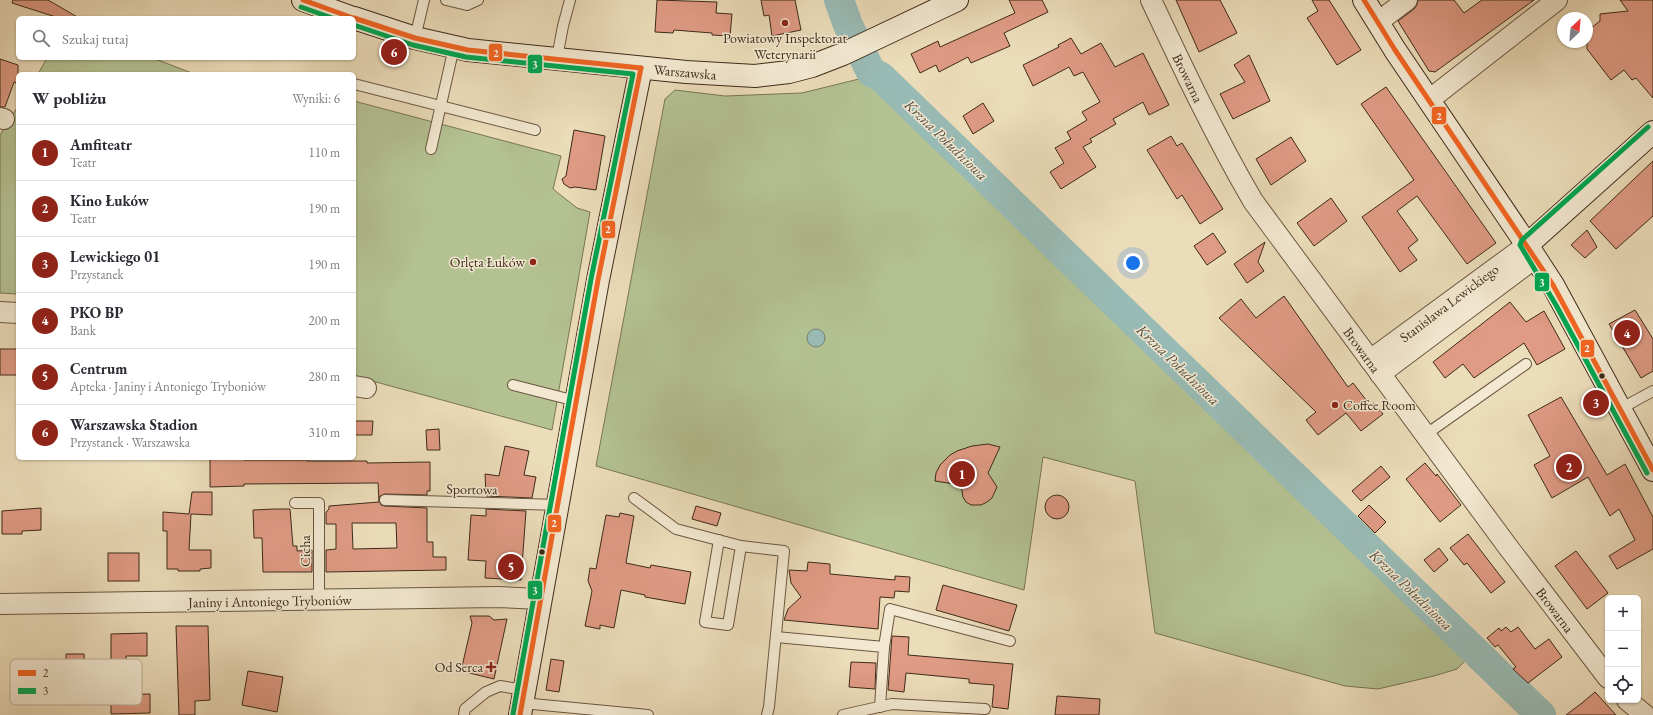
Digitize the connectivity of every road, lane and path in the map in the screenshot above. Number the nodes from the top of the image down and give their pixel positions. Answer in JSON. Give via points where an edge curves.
{"nodes":[{"id":1,"x":303,"y":0,"type":"edge"},
{"id":2,"x":424,"y":0,"type":"edge"},
{"id":3,"x":446,"y":0,"type":"edge"},
{"id":4,"x":478,"y":0,"type":"edge"},
{"id":5,"x":570,"y":0,"type":"edge"},
{"id":6,"x":957,"y":0,"type":"edge"},
{"id":7,"x":1151,"y":0,"type":"edge"},
{"id":8,"x":1364,"y":0,"type":"edge"},
{"id":9,"x":1408,"y":0,"type":"edge"},
{"id":10,"x":1557,"y":0,"type":"edge"},
{"id":11,"x":347,"y":16,"type":"edge"},
{"id":12,"x":356,"y":19,"type":"edge"},
{"id":13,"x":1378,"y":22,"type":"junction"},
{"id":14,"x":415,"y":38,"type":"junction"},
{"id":15,"x":454,"y":47,"type":"junction"},
{"id":16,"x":557,"y":58,"type":"junction"},
{"id":17,"x":641,"y":68,"type":"junction"},
{"id":18,"x":356,"y":85,"type":"edge"},
{"id":19,"x":1428,"y":100,"type":"junction"},
{"id":20,"x":441,"y":107,"type":"junction"},
{"id":21,"x":535,"y":130,"type":"dead end"},
{"id":22,"x":1653,"y":132,"type":"edge"},
{"id":23,"x":431,"y":149,"type":"dead end"},
{"id":24,"x":1531,"y":251,"type":"junction"},
{"id":25,"x":0,"y":312,"type":"edge"},
{"id":26,"x":16,"y":313,"type":"edge"},
{"id":27,"x":1526,"y":364,"type":"dead end"},
{"id":28,"x":1375,"y":367,"type":"junction"},
{"id":29,"x":513,"y":386,"type":"dead end"},
{"id":30,"x":1653,"y":391,"type":"edge"},
{"id":31,"x":576,"y":401,"type":"junction"},
{"id":32,"x":1620,"y":409,"type":"junction"},
{"id":33,"x":1425,"y":435,"type":"junction"},
{"id":34,"x":1653,"y":470,"type":"edge"},
{"id":35,"x":634,"y":498,"type":"dead end"},
{"id":36,"x":385,"y":500,"type":"dead end"},
{"id":37,"x":295,"y":502,"type":"dead end"},
{"id":38,"x":559,"y":505,"type":"junction"},
{"id":39,"x":718,"y":540,"type":"junction"},
{"id":40,"x":741,"y":546,"type":"junction"},
{"id":41,"x":541,"y":599,"type":"junction"},
{"id":42,"x":319,"y":600,"type":"junction"},
{"id":43,"x":0,"y":604,"type":"edge"},
{"id":44,"x":776,"y":637,"type":"junction"},
{"id":45,"x":1010,"y":641,"type":"dead end"},
{"id":46,"x":884,"y":647,"type":"junction"},
{"id":47,"x":1605,"y":674,"type":"edge"},
{"id":48,"x":522,"y":703,"type":"edge"},
{"id":49,"x":1631,"y":703,"type":"edge"},
{"id":50,"x":880,"y":707,"type":"junction"},
{"id":51,"x":985,"y":709,"type":"dead end"},
{"id":52,"x":572,"y":711,"type":"edge"},
{"id":53,"x":464,"y":715,"type":"edge"},
{"id":54,"x":648,"y":715,"type":"edge"},
{"id":55,"x":767,"y":715,"type":"edge"},
{"id":56,"x":843,"y":715,"type":"edge"},
{"id":57,"x":1645,"y":715,"type":"edge"}],
"edges":[{"from":1,"to":11,"type":"main road","name":"Warszawska"},
{"from":2,"to":14,"type":"lane"},
{"from":3,"to":4,"type":"lane","via":[[467,5]]},
{"from":5,"to":16,"type":"lane"},
{"from":6,"to":17,"type":"main road","name":"Warszawska","via":[[843,54],[812,66],[771,75],[736,76]]},
{"from":7,"to":28,"type":"street","name":"Browarna","via":[[1193,90],[1253,201]]},
{"from":8,"to":13,"type":"main road"},
{"from":9,"to":13,"type":"street"},
{"from":10,"to":19,"type":"street"},
{"from":12,"to":14,"type":"main road","name":"Warszawska"},
{"from":13,"to":19,"type":"main road"},
{"from":14,"to":15,"type":"main road","name":"Warszawska"},
{"from":15,"to":16,"type":"main road","name":"Warszawska"},
{"from":15,"to":20,"type":"lane"},
{"from":16,"to":17,"type":"main road","name":"Warszawska"},
{"from":17,"to":31,"type":"main road"},
{"from":18,"to":20,"type":"lane"},
{"from":19,"to":24,"type":"main road"},
{"from":20,"to":21,"type":"lane"},
{"from":20,"to":23,"type":"lane"},
{"from":22,"to":24,"type":"main road"},
{"from":24,"to":28,"type":"street","name":"Stanisława Lewickiego"},
{"from":24,"to":32,"type":"main road","via":[[1562,301]]},
{"from":25,"to":26,"type":"street"},
{"from":27,"to":33,"type":"lane"},
{"from":28,"to":33,"type":"street","name":"Browarna"},
{"from":29,"to":31,"type":"lane"},
{"from":30,"to":32,"type":"lane"},
{"from":31,"to":38,"type":"main road"},
{"from":32,"to":34,"type":"main road"},
{"from":33,"to":47,"type":"street","name":"Browarna"},
{"from":35,"to":39,"type":"lane","via":[[676,529]]},
{"from":36,"to":38,"type":"lane","name":"Sportowa"},
{"from":37,"to":42,"type":"lane","name":"Cicha","via":[[319,503]]},
{"from":38,"to":41,"type":"main road"},
{"from":39,"to":40,"type":"lane"},
{"from":39,"to":40,"type":"lane","via":[[705,622],[728,625]]},
{"from":40,"to":44,"type":"lane","via":[[784,551]]},
{"from":41,"to":42,"type":"street","name":"Janiny i Antoniego Tryboniów","via":[[497,597]]},
{"from":41,"to":48,"type":"main road"},
{"from":42,"to":43,"type":"street","name":"Janiny i Antoniego Tryboniów"},
{"from":44,"to":46,"type":"lane"},
{"from":44,"to":55,"type":"lane"},
{"from":45,"to":46,"type":"lane","via":[[890,610]]},
{"from":46,"to":50,"type":"lane"},
{"from":48,"to":52,"type":"lane"},
{"from":48,"to":53,"type":"lane","via":[[500,686],[486,692],[465,709]]},
{"from":49,"to":57,"type":"street"},
{"from":50,"to":51,"type":"lane","via":[[892,704]]},
{"from":50,"to":56,"type":"lane"},
{"from":52,"to":54,"type":"lane"}]}
